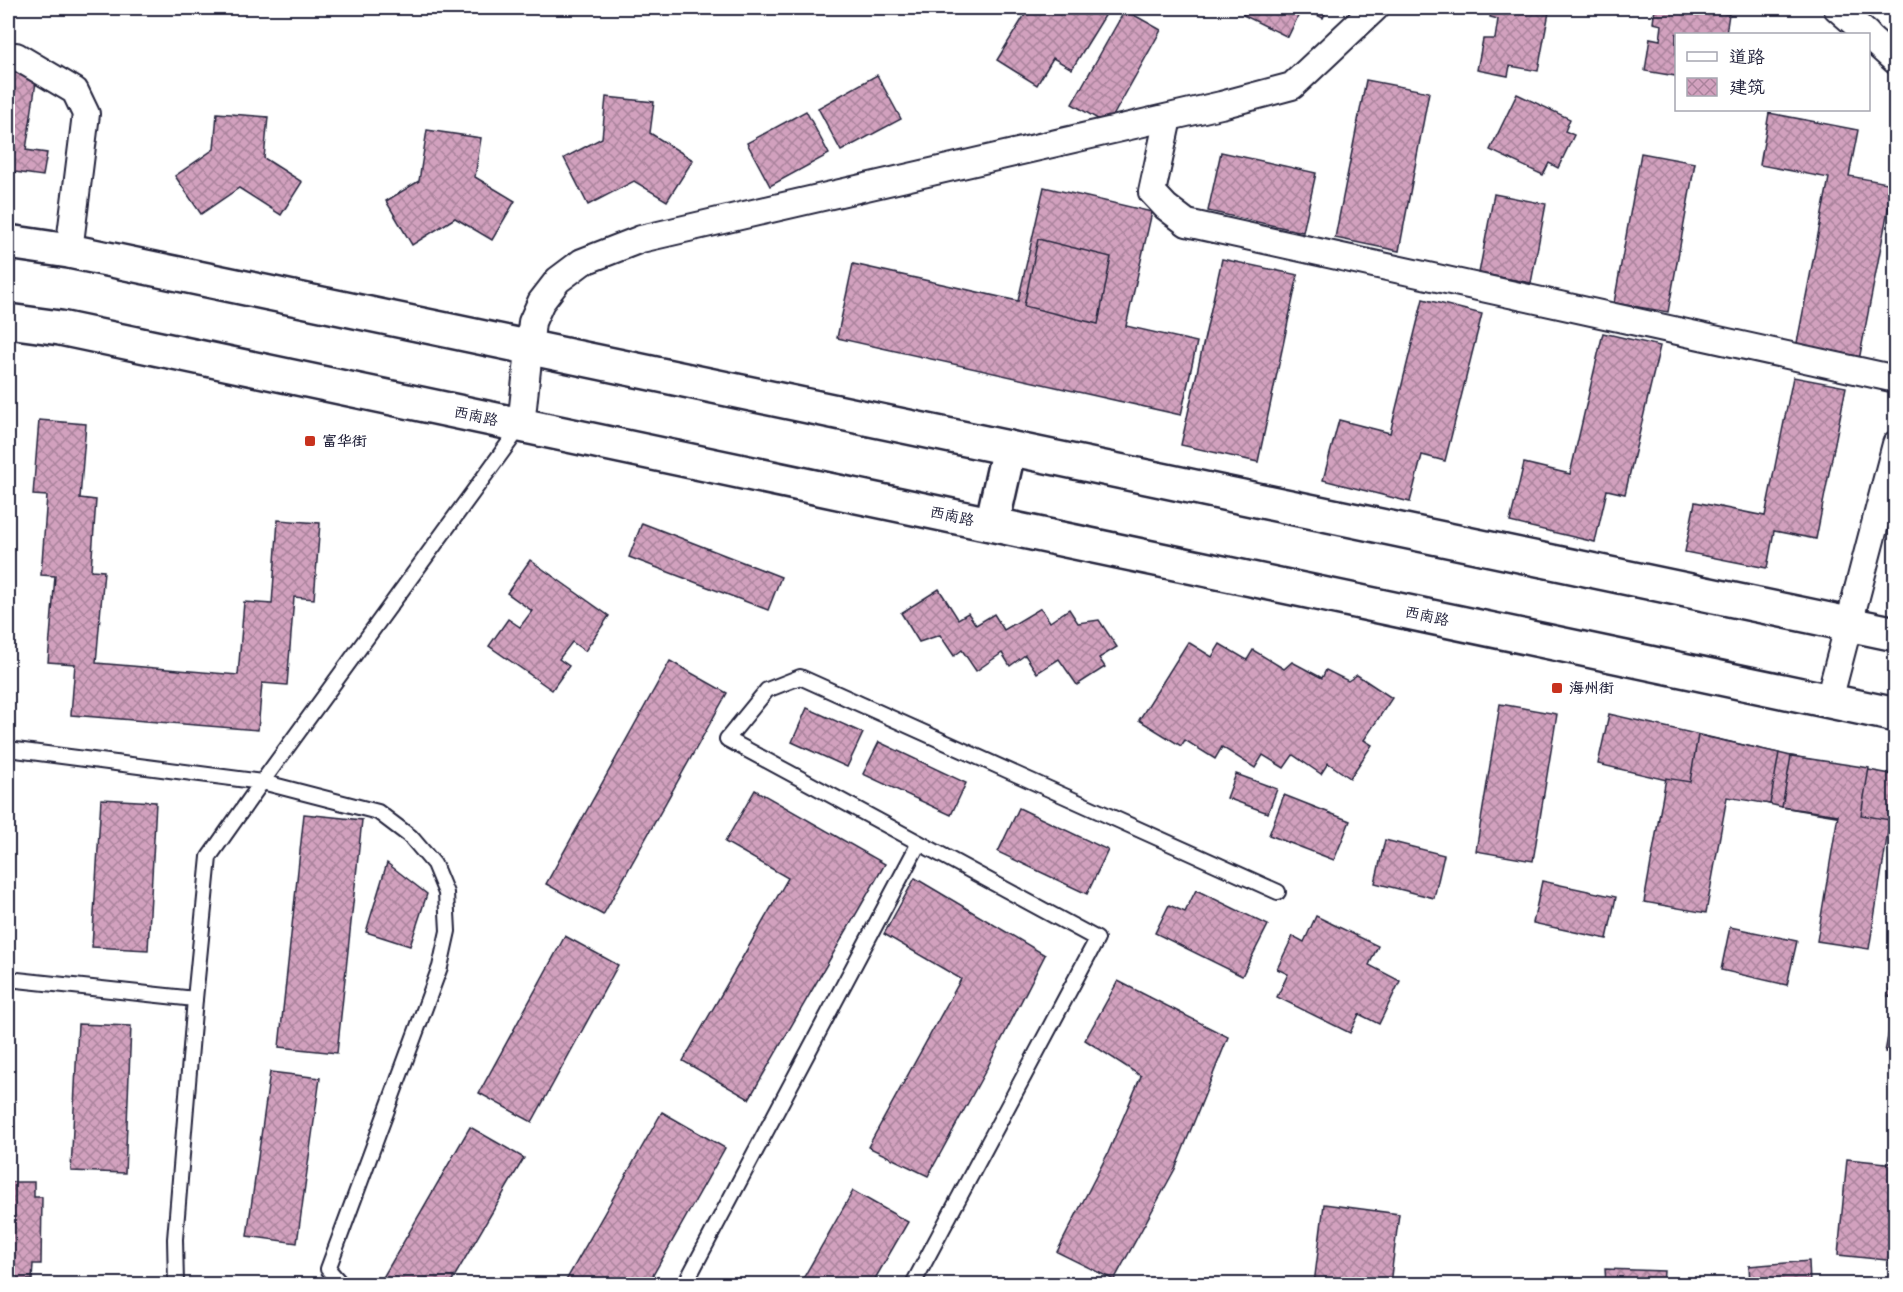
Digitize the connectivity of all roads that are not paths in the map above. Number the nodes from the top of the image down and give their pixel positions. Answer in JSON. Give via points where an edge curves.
{"nodes":[{"id":1,"x":1375,"y":8,"type":"edge"},
{"id":2,"x":1837,"y":8,"type":"edge"},
{"id":3,"x":1866,"y":33,"type":"edge"},
{"id":4,"x":1870,"y":37,"type":"edge"},
{"id":5,"x":16,"y":56,"type":"dead end"},
{"id":6,"x":1896,"y":61,"type":"edge"},
{"id":7,"x":1168,"y":118,"type":"junction"},
{"id":8,"x":8,"y":242,"type":"edge"},
{"id":9,"x":69,"y":251,"type":"junction"},
{"id":10,"x":8,"y":321,"type":"edge"},
{"id":11,"x":529,"y":348,"type":"junction"},
{"id":12,"x":1896,"y":379,"type":"edge"},
{"id":13,"x":521,"y":426,"type":"junction"},
{"id":14,"x":1896,"y":444,"type":"edge"},
{"id":15,"x":1009,"y":448,"type":"junction"},
{"id":16,"x":992,"y":525,"type":"junction"},
{"id":17,"x":1849,"y":625,"type":"junction"},
{"id":18,"x":1896,"y":634,"type":"edge"},
{"id":19,"x":1829,"y":700,"type":"junction"},
{"id":20,"x":1896,"y":715,"type":"edge"},
{"id":21,"x":8,"y":749,"type":"edge"},
{"id":22,"x":262,"y":782,"type":"junction"},
{"id":23,"x":919,"y":843,"type":"junction"},
{"id":24,"x":1278,"y":892,"type":"dead end"},
{"id":25,"x":8,"y":979,"type":"edge"},
{"id":26,"x":195,"y":999,"type":"junction"},
{"id":27,"x":176,"y":1284,"type":"edge"},
{"id":28,"x":341,"y":1284,"type":"edge"},
{"id":29,"x":686,"y":1284,"type":"edge"},
{"id":30,"x":913,"y":1284,"type":"edge"}],
"edges":[{"from":1,"to":7,"type":"street","via":[[1292,86]]},
{"from":2,"to":3,"type":"street"},
{"from":4,"to":6,"type":"street"},
{"from":5,"to":9,"type":"street","via":[[75,91],[86,114]]},
{"from":7,"to":11,"type":"street","via":[[641,239],[582,262],[558,280],[532,322]]},
{"from":7,"to":12,"type":"street","via":[[1152,192],[1187,223]]},
{"from":8,"to":9,"type":"main road"},
{"from":9,"to":11,"type":"main road"},
{"from":10,"to":13,"type":"main road","name":"西南路","via":[[60,328]]},
{"from":11,"to":13,"type":"street"},
{"from":11,"to":15,"type":"main road"},
{"from":13,"to":16,"type":"main road","name":"西南路"},
{"from":13,"to":22,"type":"lane"},
{"from":14,"to":17,"type":"street"},
{"from":15,"to":16,"type":"main road"},
{"from":15,"to":17,"type":"main road"},
{"from":16,"to":19,"type":"main road","name":"西南路"},
{"from":17,"to":18,"type":"main road"},
{"from":17,"to":19,"type":"street"},
{"from":19,"to":20,"type":"main road","name":"西南路"},
{"from":21,"to":22,"type":"lane"},
{"from":22,"to":26,"type":"lane","via":[[209,857]]},
{"from":22,"to":28,"type":"lane","via":[[378,812],[411,837],[434,864],[446,893],[448,931],[440,967],[328,1269]]},
{"from":23,"to":24,"type":"lane","via":[[727,739],[766,690],[800,677]]},
{"from":23,"to":29,"type":"lane"},
{"from":23,"to":30,"type":"lane","via":[[1097,939]]},
{"from":25,"to":26,"type":"lane"},
{"from":26,"to":27,"type":"lane","via":[[175,1239]]}]}
